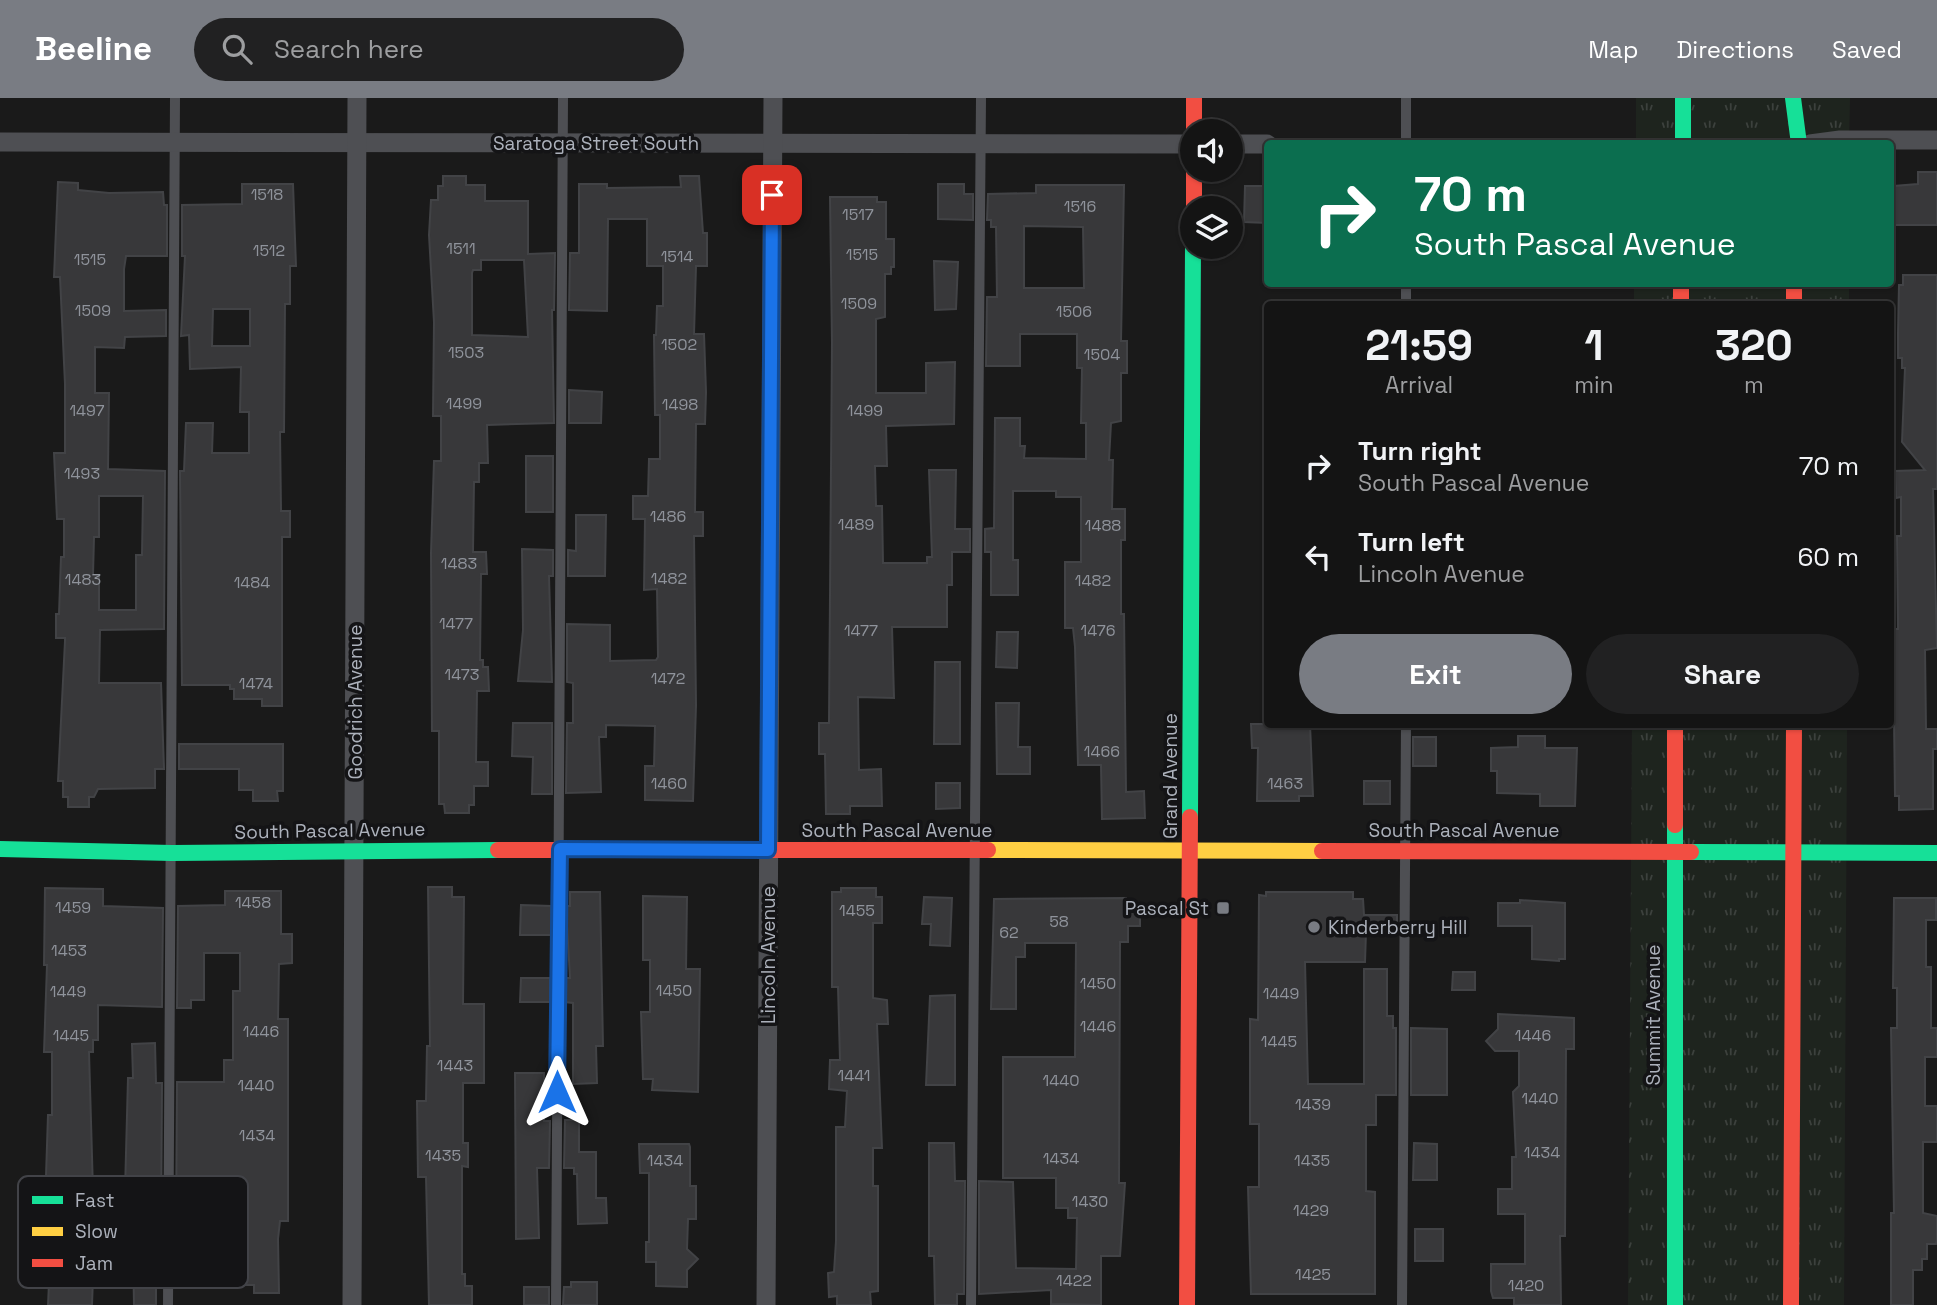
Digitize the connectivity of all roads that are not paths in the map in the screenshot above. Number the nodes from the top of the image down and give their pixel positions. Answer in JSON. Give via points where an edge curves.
{"nodes":[{"id":1,"x":175,"y":98,"type":"edge"},
{"id":2,"x":357,"y":98,"type":"edge"},
{"id":3,"x":563,"y":98,"type":"edge"},
{"id":4,"x":773,"y":98,"type":"edge"},
{"id":5,"x":981,"y":98,"type":"edge"},
{"id":6,"x":1194,"y":98,"type":"edge"},
{"id":7,"x":1406,"y":98,"type":"edge"},
{"id":8,"x":1683,"y":98,"type":"edge"},
{"id":9,"x":1793,"y":98,"type":"edge"},
{"id":10,"x":1194,"y":119,"type":"edge"},
{"id":11,"x":1406,"y":140,"type":"edge"},
{"id":12,"x":1683,"y":140,"type":"edge"},
{"id":13,"x":1799,"y":140,"type":"edge"},
{"id":14,"x":1834,"y":140,"type":"edge"},
{"id":15,"x":1937,"y":140,"type":"edge"},
{"id":16,"x":0,"y":142,"type":"edge"},
{"id":17,"x":174,"y":142,"type":"junction"},
{"id":18,"x":357,"y":143,"type":"junction"},
{"id":19,"x":563,"y":143,"type":"junction"},
{"id":20,"x":772,"y":143,"type":"junction"},
{"id":21,"x":980,"y":143,"type":"junction"},
{"id":22,"x":1180,"y":144,"type":"edge"},
{"id":23,"x":1243,"y":144,"type":"edge"},
{"id":24,"x":1264,"y":144,"type":"edge"},
{"id":25,"x":1193,"y":259,"type":"edge"},
{"id":26,"x":1405,"y":728,"type":"edge"},
{"id":27,"x":1675,"y":728,"type":"edge"},
{"id":28,"x":1794,"y":728,"type":"edge"},
{"id":29,"x":0,"y":849,"type":"edge"},
{"id":30,"x":560,"y":849,"type":"junction"},
{"id":31,"x":354,"y":850,"type":"junction"},
{"id":32,"x":768,"y":850,"type":"junction"},
{"id":33,"x":1190,"y":850,"type":"junction"},
{"id":34,"x":1405,"y":851,"type":"junction"},
{"id":35,"x":1673,"y":851,"type":"junction"},
{"id":36,"x":1794,"y":851,"type":"junction"},
{"id":37,"x":973,"y":852,"type":"junction"},
{"id":38,"x":172,"y":853,"type":"junction"},
{"id":39,"x":1937,"y":853,"type":"edge"},
{"id":40,"x":169,"y":1176,"type":"edge"},
{"id":41,"x":352,"y":1305,"type":"edge"},
{"id":42,"x":556,"y":1305,"type":"edge"},
{"id":43,"x":766,"y":1305,"type":"edge"},
{"id":44,"x":971,"y":1305,"type":"edge"},
{"id":45,"x":1187,"y":1305,"type":"edge"},
{"id":46,"x":1402,"y":1305,"type":"edge"},
{"id":47,"x":1675,"y":1305,"type":"edge"},
{"id":48,"x":1791,"y":1305,"type":"edge"}],
"edges":[{"from":1,"to":17,"type":"lane"},
{"from":2,"to":18,"type":"street","name":"Goodrich Avenue"},
{"from":3,"to":19,"type":"lane"},
{"from":4,"to":20,"type":"street","name":"Lincoln Avenue"},
{"from":5,"to":21,"type":"lane"},
{"from":6,"to":10,"type":"street"},
{"from":7,"to":11,"type":"lane"},
{"from":8,"to":12,"type":"street"},
{"from":9,"to":13,"type":"street"},
{"from":14,"to":15,"type":"street"},
{"from":16,"to":17,"type":"street","name":"Saratoga Street South"},
{"from":17,"to":18,"type":"street","name":"Saratoga Street South"},
{"from":17,"to":38,"type":"lane"},
{"from":18,"to":19,"type":"street","name":"Saratoga Street South"},
{"from":18,"to":31,"type":"street","name":"Goodrich Avenue"},
{"from":19,"to":20,"type":"street","name":"Saratoga Street South"},
{"from":19,"to":30,"type":"lane"},
{"from":20,"to":21,"type":"street","name":"Saratoga Street South"},
{"from":20,"to":32,"type":"street","name":"Lincoln Avenue"},
{"from":21,"to":22,"type":"street","name":"Saratoga Street South"},
{"from":21,"to":37,"type":"lane"},
{"from":23,"to":24,"type":"street"},
{"from":25,"to":33,"type":"street","name":"Grand Avenue"},
{"from":26,"to":34,"type":"lane"},
{"from":27,"to":35,"type":"street","name":"Summit Avenue"},
{"from":28,"to":36,"type":"street"},
{"from":29,"to":38,"type":"street","name":"South Pascal Avenue"},
{"from":30,"to":31,"type":"street","name":"South Pascal Avenue"},
{"from":30,"to":32,"type":"street","name":"South Pascal Avenue"},
{"from":30,"to":42,"type":"lane"},
{"from":31,"to":38,"type":"street","name":"South Pascal Avenue"},
{"from":31,"to":41,"type":"street","name":"Goodrich Avenue"},
{"from":32,"to":37,"type":"street","name":"South Pascal Avenue"},
{"from":32,"to":43,"type":"street","name":"Lincoln Avenue"},
{"from":33,"to":34,"type":"street","name":"South Pascal Avenue"},
{"from":33,"to":37,"type":"street","name":"South Pascal Avenue"},
{"from":33,"to":45,"type":"street","name":"Grand Avenue"},
{"from":34,"to":35,"type":"street","name":"South Pascal Avenue"},
{"from":34,"to":46,"type":"lane"},
{"from":35,"to":36,"type":"street","name":"South Pascal Avenue"},
{"from":35,"to":47,"type":"street","name":"Summit Avenue"},
{"from":36,"to":39,"type":"street","name":"South Pascal Avenue"},
{"from":36,"to":48,"type":"street"},
{"from":37,"to":44,"type":"lane"},
{"from":38,"to":40,"type":"lane"}]}
